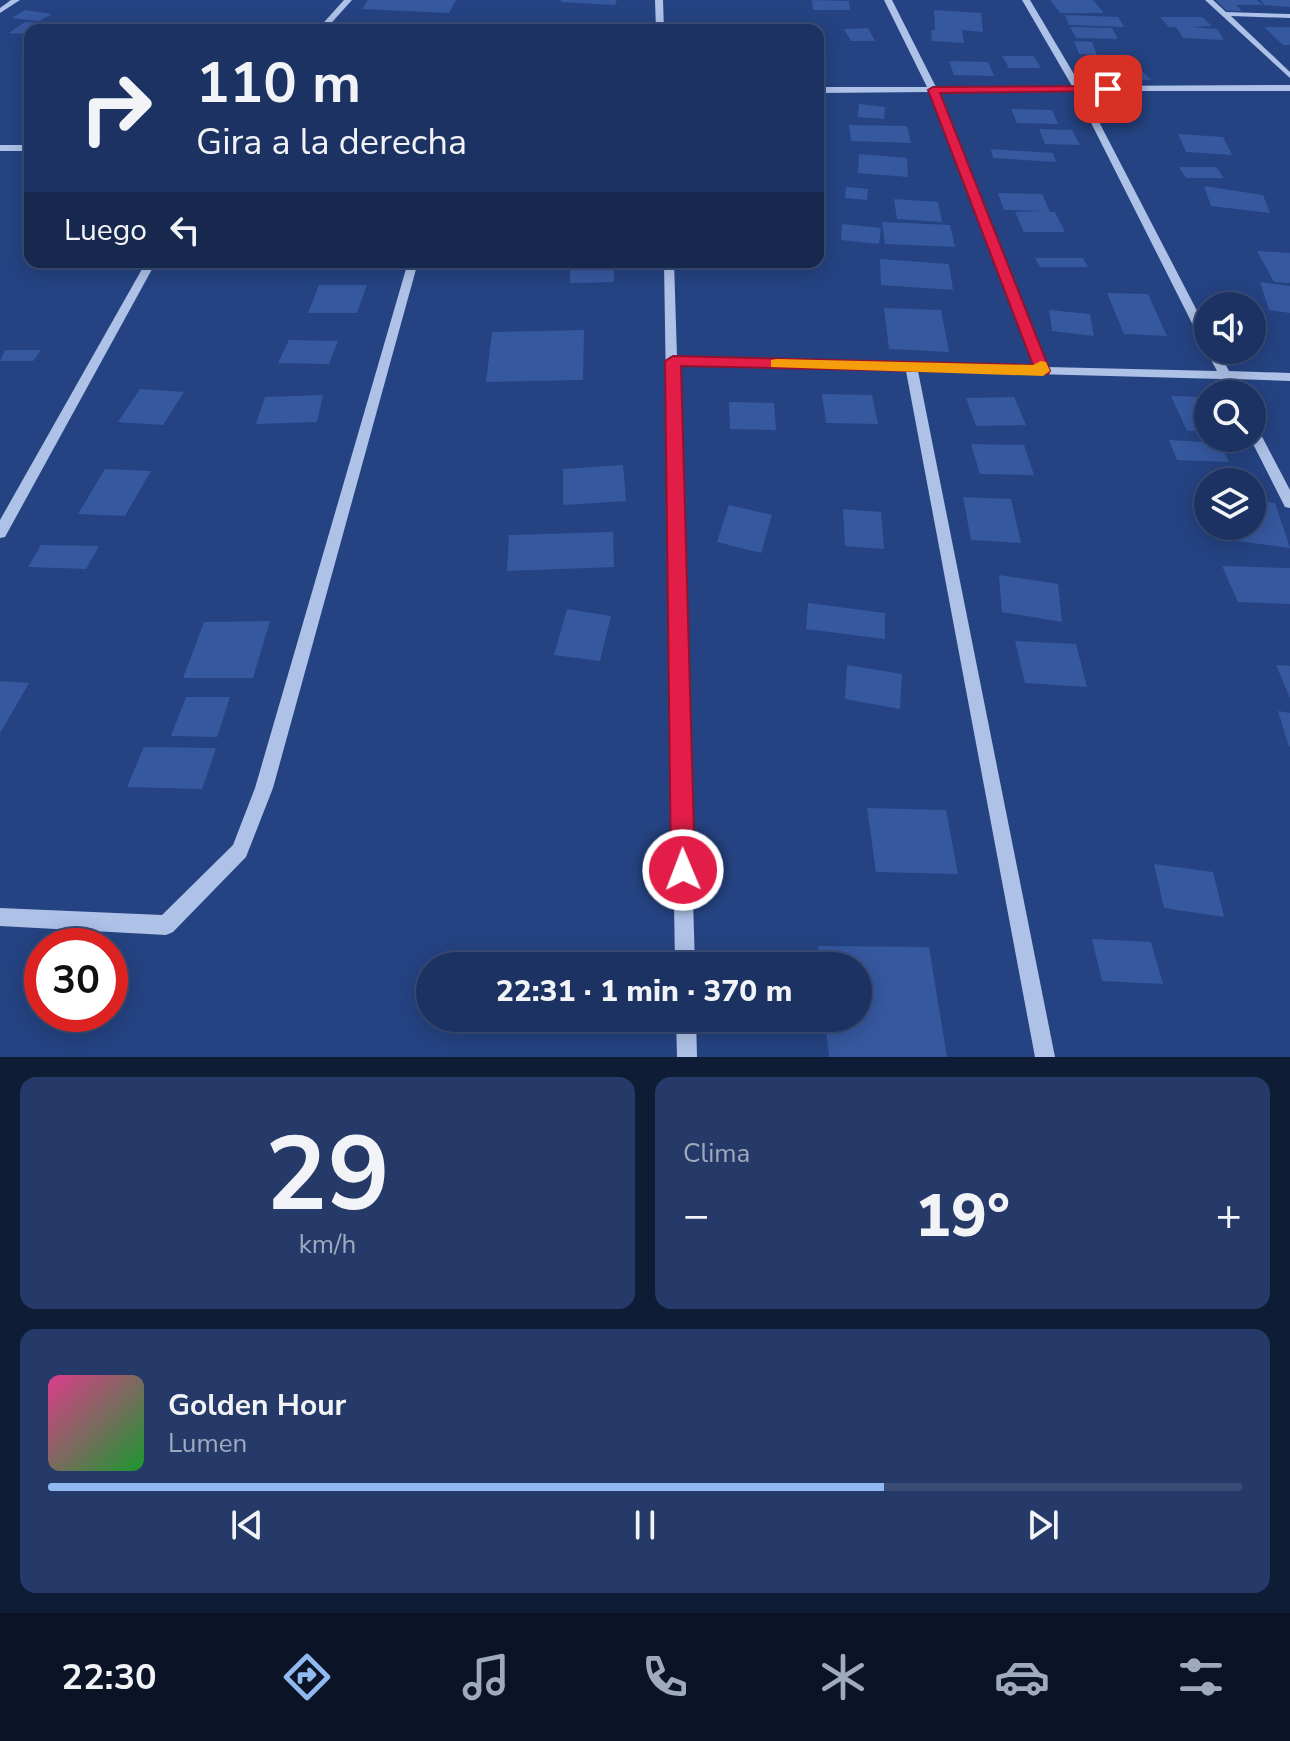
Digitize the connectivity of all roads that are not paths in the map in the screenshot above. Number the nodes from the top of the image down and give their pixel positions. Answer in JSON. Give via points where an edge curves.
{"nodes":[{"id":1,"x":16,"y":0,"type":"edge"},
{"id":2,"x":348,"y":0,"type":"edge"},
{"id":3,"x":659,"y":0,"type":"edge"},
{"id":4,"x":888,"y":0,"type":"edge"},
{"id":5,"x":1026,"y":0,"type":"edge"},
{"id":6,"x":1209,"y":0,"type":"edge"},
{"id":7,"x":0,"y":11,"type":"edge"},
{"id":8,"x":1225,"y":14,"type":"junction"},
{"id":9,"x":1290,"y":16,"type":"edge"},
{"id":10,"x":326,"y":24,"type":"edge"},
{"id":11,"x":660,"y":24,"type":"edge"},
{"id":12,"x":1290,"y":76,"type":"edge"},
{"id":13,"x":1290,"y":88,"type":"edge"},
{"id":14,"x":1078,"y":89,"type":"junction"},
{"id":15,"x":824,"y":90,"type":"edge"},
{"id":16,"x":933,"y":90,"type":"junction"},
{"id":17,"x":0,"y":148,"type":"edge"},
{"id":18,"x":24,"y":148,"type":"edge"},
{"id":19,"x":148,"y":268,"type":"edge"},
{"id":20,"x":411,"y":268,"type":"edge"},
{"id":21,"x":669,"y":268,"type":"edge"},
{"id":22,"x":1194,"y":316,"type":"edge"},
{"id":23,"x":673,"y":361,"type":"junction"},
{"id":24,"x":1219,"y":364,"type":"edge"},
{"id":25,"x":911,"y":367,"type":"junction"},
{"id":26,"x":1043,"y":371,"type":"junction"},
{"id":27,"x":1225,"y":375,"type":"junction"},
{"id":28,"x":1290,"y":377,"type":"edge"},
{"id":29,"x":1227,"y":380,"type":"edge"},
{"id":30,"x":1264,"y":452,"type":"edge"},
{"id":31,"x":1290,"y":503,"type":"edge"},
{"id":32,"x":0,"y":533,"type":"edge"},
{"id":33,"x":0,"y":917,"type":"edge"},
{"id":34,"x":685,"y":952,"type":"edge"},
{"id":35,"x":686,"y":1032,"type":"edge"},
{"id":36,"x":687,"y":1057,"type":"edge"},
{"id":37,"x":1045,"y":1057,"type":"edge"}],
"edges":[{"from":1,"to":7,"type":"street"},
{"from":2,"to":10,"type":"street"},
{"from":3,"to":11,"type":"street"},
{"from":4,"to":16,"type":"street"},
{"from":5,"to":14,"type":"street"},
{"from":6,"to":8,"type":"street"},
{"from":8,"to":9,"type":"street"},
{"from":8,"to":12,"type":"street"},
{"from":13,"to":14,"type":"street"},
{"from":14,"to":16,"type":"street"},
{"from":14,"to":22,"type":"street"},
{"from":15,"to":16,"type":"street"},
{"from":16,"to":26,"type":"street"},
{"from":17,"to":18,"type":"street"},
{"from":19,"to":32,"type":"street"},
{"from":20,"to":33,"type":"street","via":[[264,788],[240,851],[166,925]]},
{"from":21,"to":23,"type":"street"},
{"from":23,"to":25,"type":"street"},
{"from":23,"to":34,"type":"street"},
{"from":24,"to":27,"type":"street"},
{"from":25,"to":26,"type":"street"},
{"from":25,"to":37,"type":"street"},
{"from":26,"to":27,"type":"street"},
{"from":27,"to":28,"type":"street"},
{"from":27,"to":29,"type":"street"},
{"from":30,"to":31,"type":"street"},
{"from":35,"to":36,"type":"street"}]}
